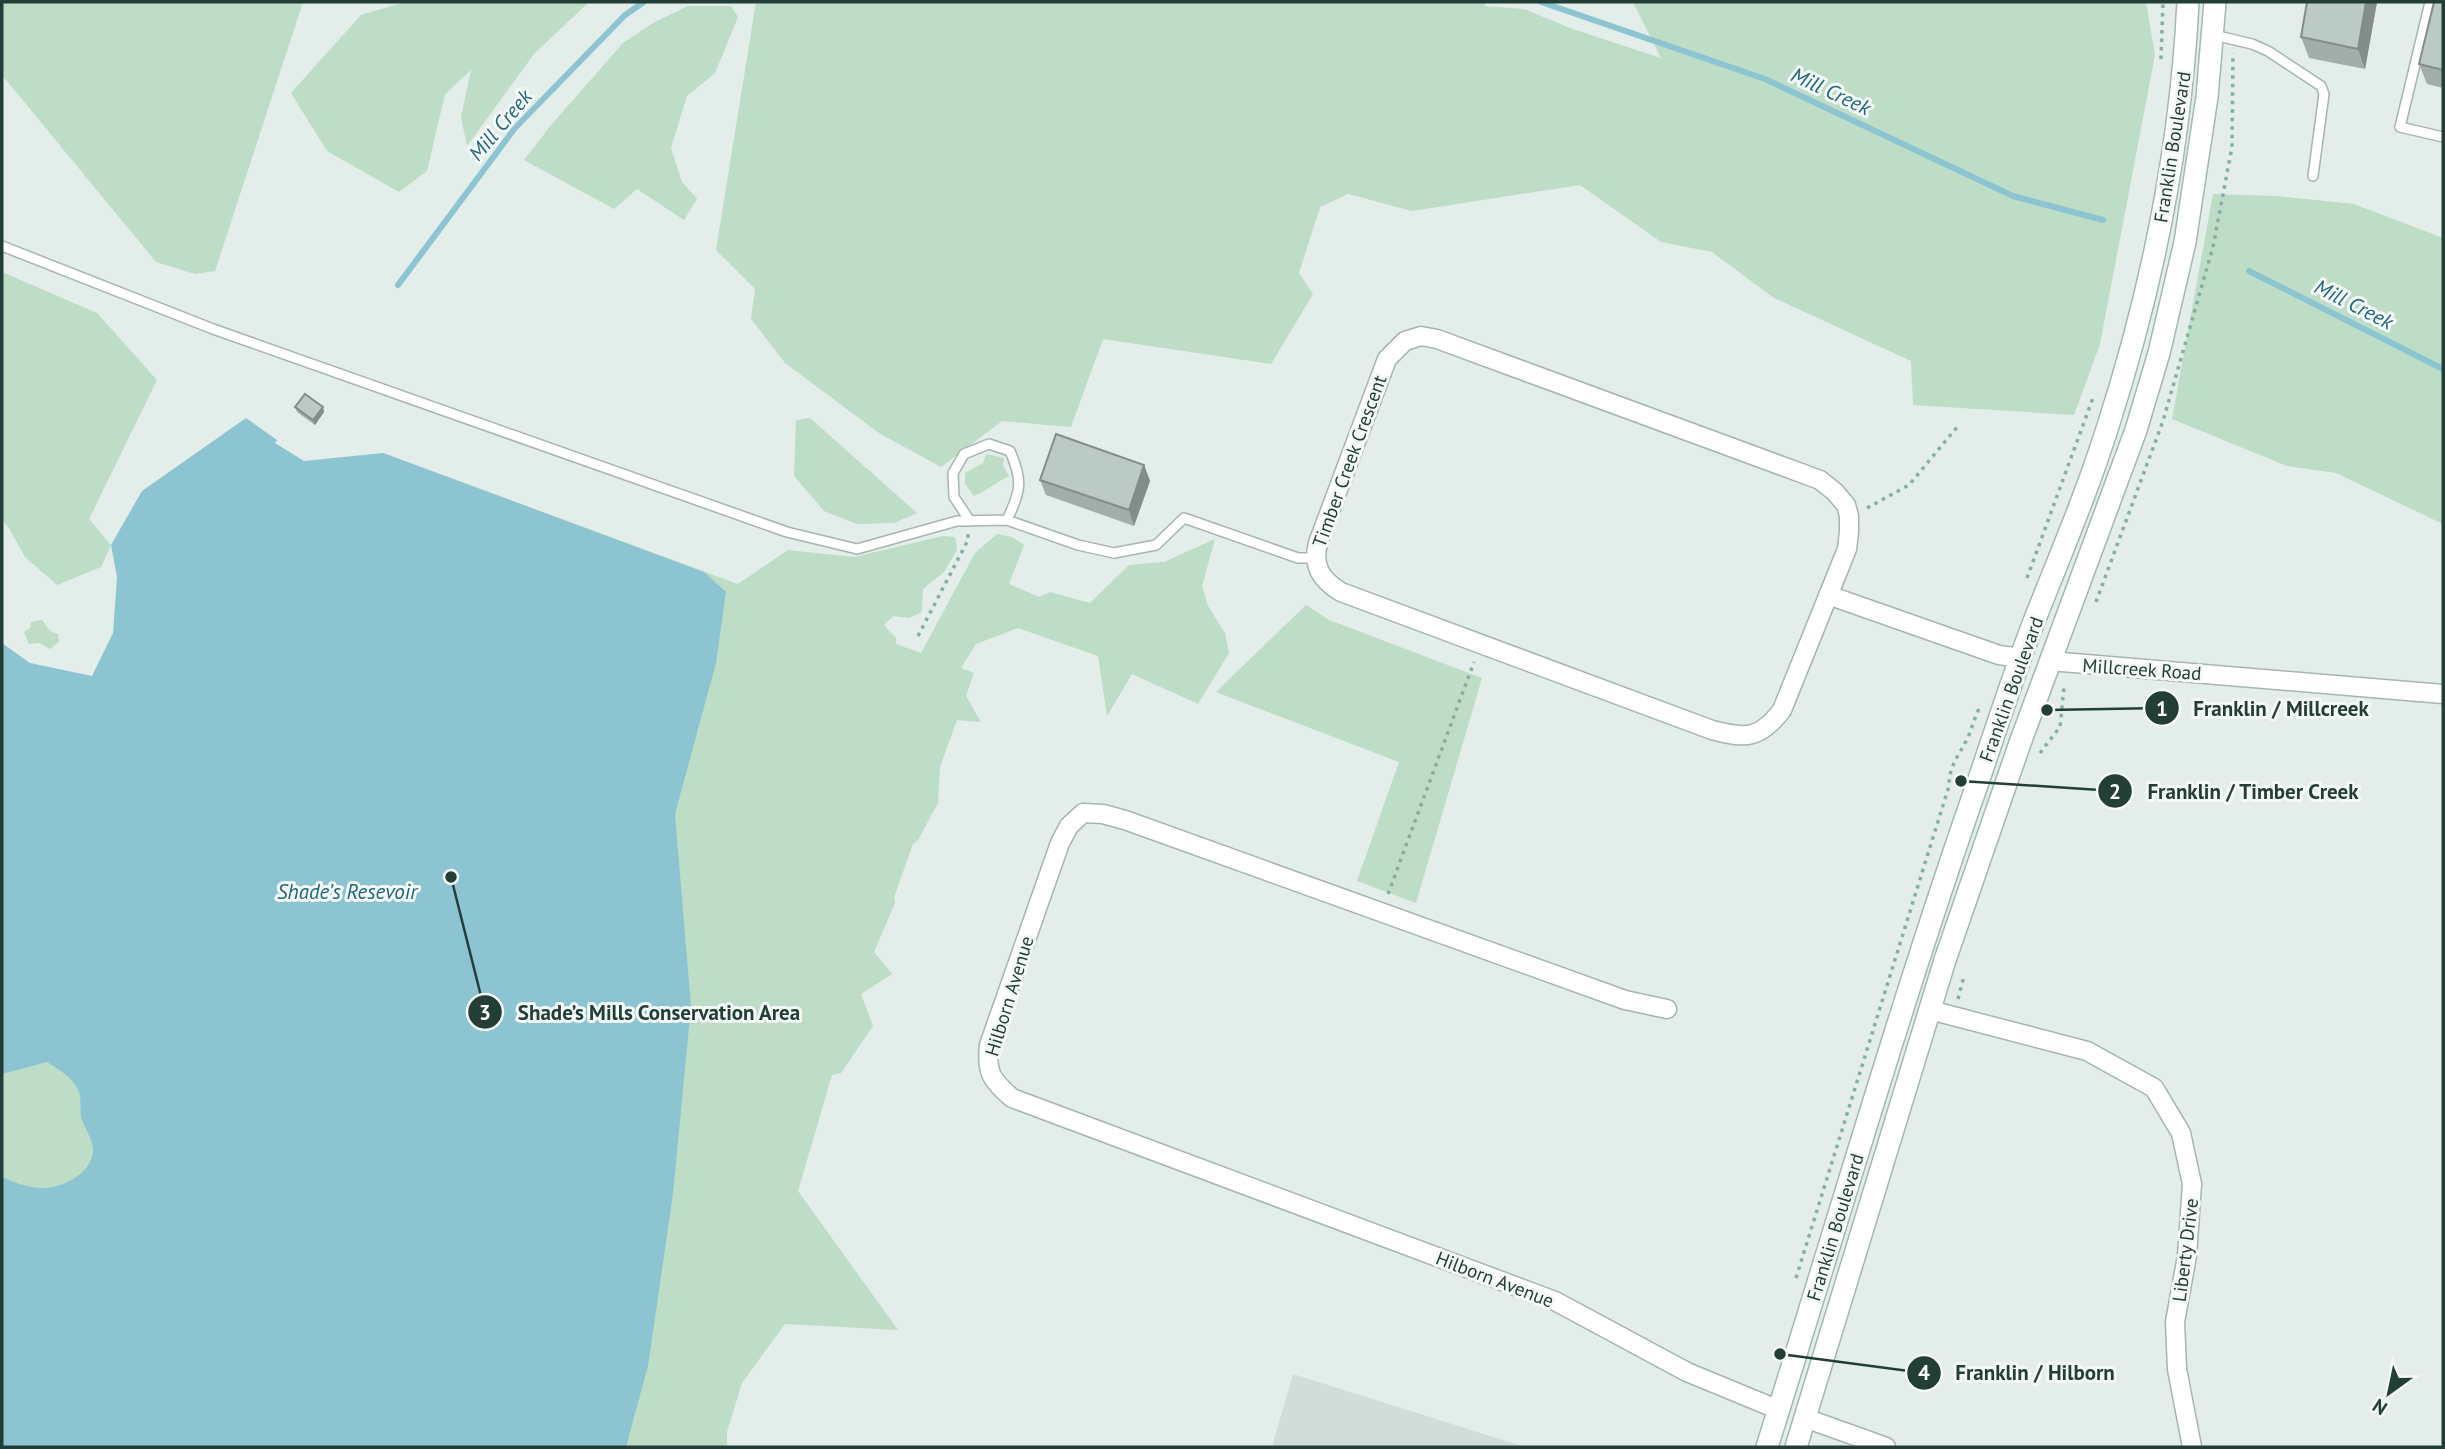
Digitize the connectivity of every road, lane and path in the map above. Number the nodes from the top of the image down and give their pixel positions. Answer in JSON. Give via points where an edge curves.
{"nodes":[{"id":1,"x":2163,"y":2,"type":"edge"},
{"id":2,"x":2188,"y":2,"type":"edge"},
{"id":3,"x":2215,"y":2,"type":"edge"},
{"id":4,"x":2430,"y":2,"type":"edge"},
{"id":5,"x":2214,"y":35,"type":"junction"},
{"id":6,"x":2161,"y":63,"type":"dead end"},
{"id":7,"x":2443,"y":137,"type":"edge"},
{"id":8,"x":2313,"y":176,"type":"dead end"},
{"id":9,"x":2,"y":246,"type":"edge"},
{"id":10,"x":2096,"y":388,"type":"dead end"},
{"id":11,"x":1958,"y":426,"type":"dead end"},
{"id":12,"x":1849,"y":516,"type":"junction"},
{"id":13,"x":1007,"y":520,"type":"junction"},
{"id":14,"x":970,"y":521,"type":"junction"},
{"id":15,"x":1314,"y":558,"type":"junction"},
{"id":16,"x":2026,"y":582,"type":"dead end"},
{"id":17,"x":1828,"y":595,"type":"junction"},
{"id":18,"x":918,"y":636,"type":"dead end"},
{"id":19,"x":1481,"y":643,"type":"junction"},
{"id":20,"x":2021,"y":658,"type":"junction"},
{"id":21,"x":2050,"y":662,"type":"junction"},
{"id":22,"x":2064,"y":684,"type":"dead end"},
{"id":23,"x":2443,"y":694,"type":"edge"},
{"id":24,"x":2037,"y":759,"type":"dead end"},
{"id":25,"x":1381,"y":912,"type":"junction"},
{"id":26,"x":1964,"y":974,"type":"dead end"},
{"id":27,"x":1961,"y":989,"type":"dead end"},
{"id":28,"x":1667,"y":1009,"type":"dead end"},
{"id":29,"x":1930,"y":1010,"type":"junction"},
{"id":30,"x":1779,"y":1410,"type":"junction"},
{"id":31,"x":1805,"y":1418,"type":"junction"},
{"id":32,"x":1767,"y":1447,"type":"edge"},
{"id":33,"x":1796,"y":1447,"type":"edge"},
{"id":34,"x":1886,"y":1447,"type":"edge"},
{"id":35,"x":2192,"y":1447,"type":"edge"}],
"edges":[{"from":1,"to":6,"type":"path"},
{"from":2,"to":20,"type":"main road","name":"Franklin Boulevard","via":[[2185,60],[2147,289],[2108,427]]},
{"from":3,"to":5,"type":"main road","name":"Franklin Boulevard"},
{"from":4,"to":7,"type":"lane","via":[[2400,127]]},
{"from":5,"to":8,"type":"lane","via":[[2268,51],[2321,86],[2324,94]]},
{"from":5,"to":21,"type":"main road","name":"Franklin Boulevard","via":[[2185,242],[2159,353],[2136,429]]},
{"from":9,"to":14,"type":"lane","via":[[213,328],[787,533],[857,549]]},
{"from":10,"to":16,"type":"path"},
{"from":11,"to":12,"type":"path","via":[[1909,485]]},
{"from":12,"to":15,"type":"street","name":"Timber Creek Crescent","via":[[1846,505],[1820,480],[1421,336],[1405,341],[1387,359]]},
{"from":12,"to":17,"type":"street","name":"Timber Creek Crescent","via":[[1847,549]]},
{"from":13,"to":14,"type":"lane"},
{"from":13,"to":14,"type":"lane","via":[[1017,500],[1020,474],[1010,451],[989,444],[964,454],[953,473],[954,497]]},
{"from":13,"to":15,"type":"lane","via":[[1114,553],[1157,545],[1184,518],[1298,558]]},
{"from":14,"to":18,"type":"path","via":[[968,540]]},
{"from":15,"to":19,"type":"street","name":"Timber Creek Crescent","via":[[1328,585],[1340,592]]},
{"from":17,"to":19,"type":"street","name":"Timber Creek Crescent","via":[[1782,710],[1770,726],[1752,736],[1712,730]]},
{"from":17,"to":20,"type":"street","via":[[1998,655]]},
{"from":19,"to":25,"type":"path"},
{"from":20,"to":30,"type":"main road","name":"Franklin Boulevard","via":[[1912,977]]},
{"from":21,"to":23,"type":"street","name":"Millcreek Road"},
{"from":21,"to":29,"type":"main road","name":"Franklin Boulevard"},
{"from":22,"to":24,"type":"path","via":[[2060,727]]},
{"from":25,"to":28,"type":"street","name":"Hilborn Avenue","via":[[1625,1000]]},
{"from":25,"to":30,"type":"street","name":"Hilborn Avenue","via":[[1125,820],[1083,813],[1060,843],[989,1045],[987,1065],[995,1083],[1012,1098],[1555,1301],[1687,1372]]},
{"from":26,"to":27,"type":"path"},
{"from":29,"to":31,"type":"main road","name":"Franklin Boulevard"},
{"from":29,"to":35,"type":"street","name":"Liberty Drive","via":[[2087,1051],[2154,1088],[2180,1133],[2192,1184],[2187,1256],[2175,1322],[2177,1369]]},
{"from":30,"to":32,"type":"main road","name":"Franklin Boulevard"},
{"from":31,"to":33,"type":"main road","name":"Franklin Boulevard"},
{"from":31,"to":34,"type":"street"}]}
